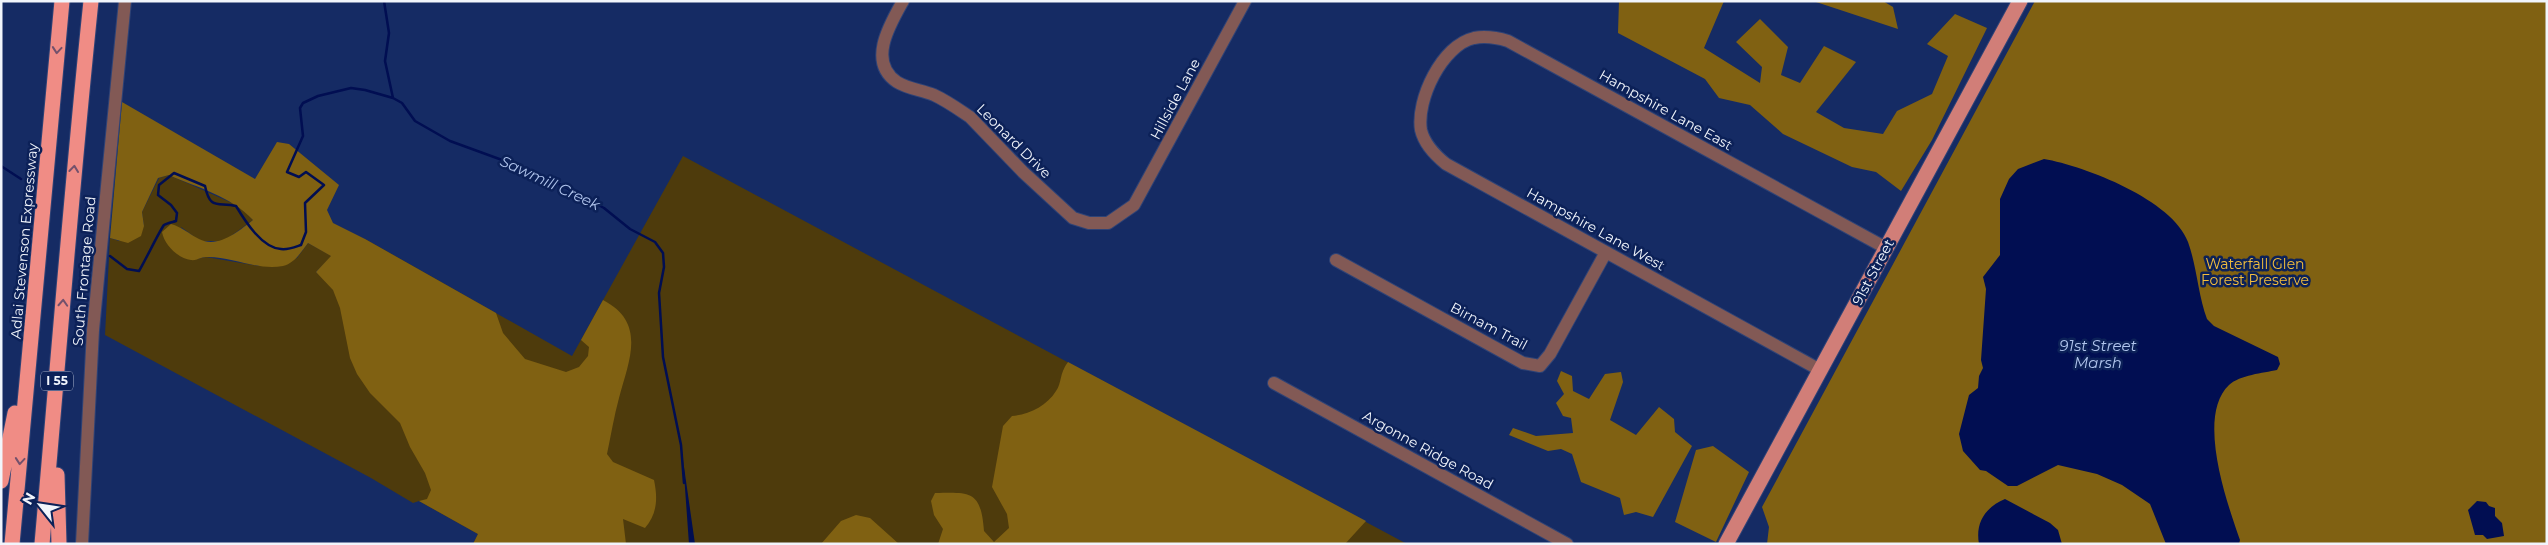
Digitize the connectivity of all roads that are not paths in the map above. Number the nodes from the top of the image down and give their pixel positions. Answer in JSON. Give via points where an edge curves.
{"nodes":[{"id":1,"x":62,"y":1,"type":"edge"},
{"id":2,"x":91,"y":1,"type":"edge"},
{"id":3,"x":125,"y":1,"type":"edge"},
{"id":4,"x":903,"y":1,"type":"edge"},
{"id":5,"x":1245,"y":1,"type":"edge"},
{"id":6,"x":2020,"y":1,"type":"edge"},
{"id":7,"x":1436,"y":74,"type":"joint"},
{"id":8,"x":1130,"y":209,"type":"joint"},
{"id":9,"x":1886,"y":248,"type":"junction"},
{"id":10,"x":1606,"y":252,"type":"junction"},
{"id":11,"x":1336,"y":260,"type":"dead end"},
{"id":12,"x":36,"y":290,"type":"junction"},
{"id":13,"x":62,"y":332,"type":"junction"},
{"id":14,"x":1820,"y":370,"type":"junction"},
{"id":15,"x":1274,"y":382,"type":"dead end"},
{"id":16,"x":1,"y":481,"type":"edge"},
{"id":17,"x":12,"y":544,"type":"edge"},
{"id":18,"x":42,"y":544,"type":"edge"},
{"id":19,"x":58,"y":544,"type":"edge"},
{"id":20,"x":82,"y":544,"type":"edge"},
{"id":21,"x":1567,"y":544,"type":"edge"},
{"id":22,"x":1726,"y":544,"type":"edge"}],
"edges":[{"from":1,"to":12,"type":"highway","name":"Adlai Stevenson Expressway","number":"I 55","one_way":true},
{"from":13,"to":2,"type":"highway","number":"I 55","one_way":true,"via":[[69,217]]},
{"from":3,"to":20,"type":"street","name":"South Frontage Road","via":[[93,330]]},
{"from":4,"to":8,"type":"street","name":"Leonard Drive","via":[[884,41],[882,59],[898,83],[934,95],[970,117],[1072,218],[1089,223],[1108,223]]},
{"from":5,"to":8,"type":"street","name":"Hillside Lane","via":[[1138,200]]},
{"from":6,"to":9,"type":"main road","name":"91st Street"},
{"from":7,"to":9,"type":"street","name":"Hampshire Lane East","via":[[1449,53],[1473,38],[1508,41]]},
{"from":7,"to":10,"type":"street","name":"Hampshire Lane West","via":[[1422,101],[1420,113],[1421,131],[1435,154],[1446,164]]},
{"from":9,"to":14,"type":"main road","name":"91st Street"},
{"from":10,"to":11,"type":"street","name":"Birnam Trail","via":[[1550,354],[1540,366],[1523,363]]},
{"from":10,"to":14,"type":"street","name":"Hampshire Lane West"},
{"from":12,"to":16,"type":"highway"},
{"from":12,"to":17,"type":"highway","name":"Adlai Stevenson Expressway","number":"I 55","one_way":true},
{"from":13,"to":18,"type":"highway","number":"I 55"},
{"from":13,"to":19,"type":"highway","via":[[56,512]]},
{"from":14,"to":22,"type":"main road","name":"91st Street"},
{"from":15,"to":21,"type":"street","name":"Argonne Ridge Road"}]}
